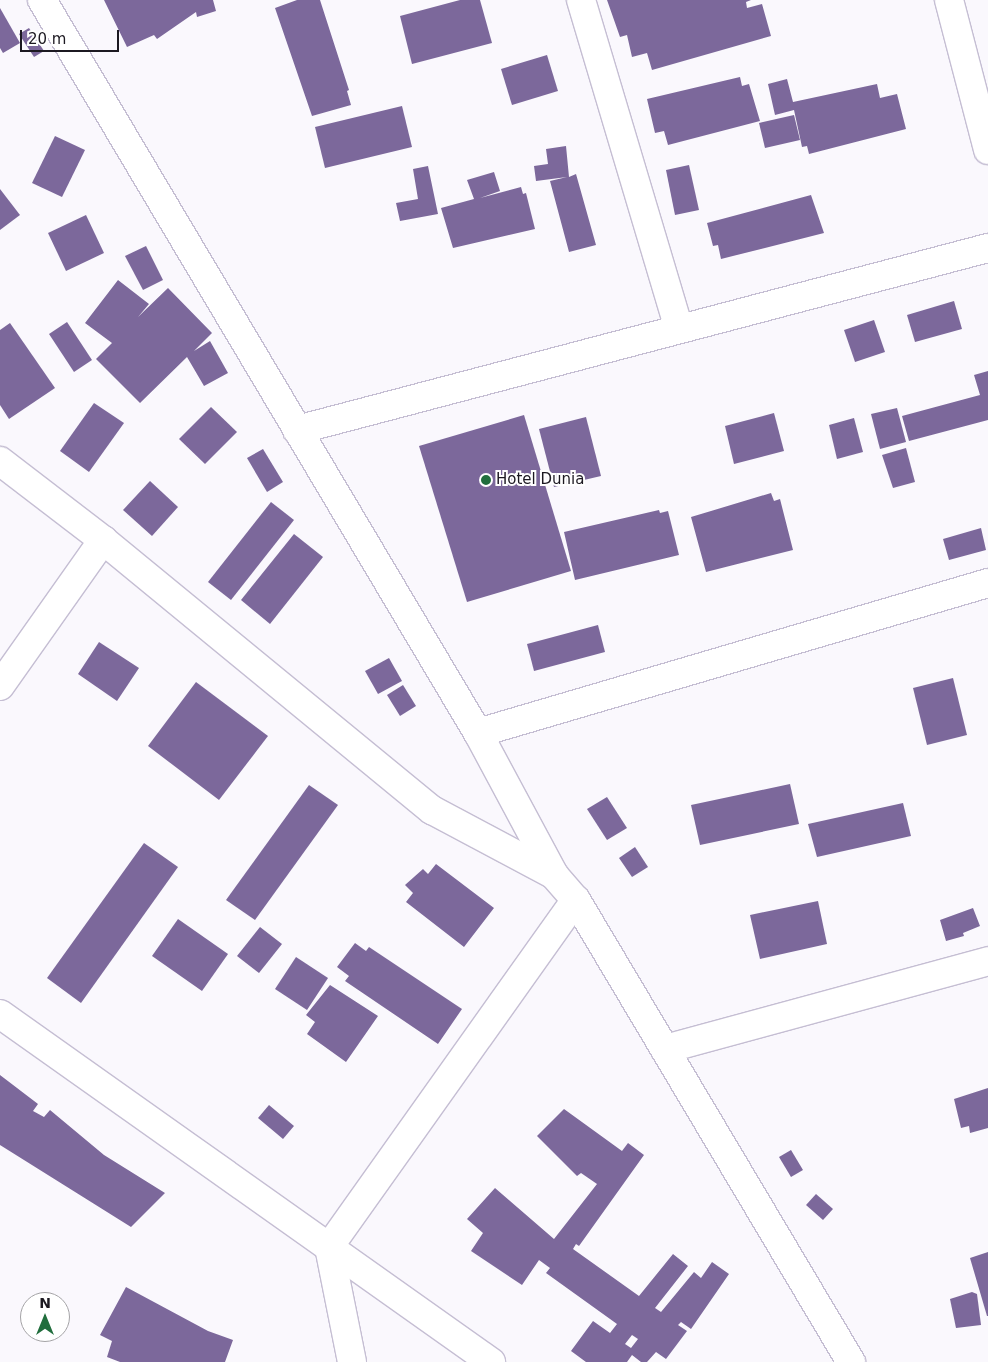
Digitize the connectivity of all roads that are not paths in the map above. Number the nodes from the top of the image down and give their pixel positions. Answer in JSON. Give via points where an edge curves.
{"nodes":[{"id":1,"x":42,"y":0,"type":"edge"},
{"id":2,"x":581,"y":0,"type":"edge"},
{"id":3,"x":949,"y":0,"type":"edge"},
{"id":4,"x":988,"y":150,"type":"edge"},
{"id":5,"x":988,"y":248,"type":"edge"},
{"id":6,"x":679,"y":328,"type":"junction"},
{"id":7,"x":297,"y":430,"type":"junction"},
{"id":8,"x":0,"y":461,"type":"edge"},
{"id":9,"x":103,"y":540,"type":"junction"},
{"id":10,"x":988,"y":584,"type":"edge"},
{"id":11,"x":0,"y":686,"type":"edge"},
{"id":12,"x":478,"y":733,"type":"junction"},
{"id":13,"x":554,"y":875,"type":"junction"},
{"id":14,"x":576,"y":900,"type":"junction"},
{"id":15,"x":988,"y":962,"type":"edge"},
{"id":16,"x":0,"y":1014,"type":"edge"},
{"id":17,"x":665,"y":1049,"type":"junction"},
{"id":18,"x":329,"y":1247,"type":"junction"},
{"id":19,"x":352,"y":1362,"type":"edge"},
{"id":20,"x":491,"y":1362,"type":"edge"},
{"id":21,"x":851,"y":1362,"type":"edge"}],
"edges":[{"from":1,"to":7,"type":"street"},
{"from":2,"to":6,"type":"street"},
{"from":3,"to":4,"type":"street"},
{"from":5,"to":6,"type":"street"},
{"from":6,"to":7,"type":"street"},
{"from":7,"to":12,"type":"street"},
{"from":8,"to":9,"type":"street"},
{"from":9,"to":11,"type":"street"},
{"from":9,"to":13,"type":"street","via":[[432,810]]},
{"from":10,"to":12,"type":"street"},
{"from":12,"to":13,"type":"street"},
{"from":13,"to":14,"type":"street"},
{"from":14,"to":17,"type":"street"},
{"from":14,"to":18,"type":"street"},
{"from":15,"to":17,"type":"street"},
{"from":16,"to":18,"type":"street"},
{"from":17,"to":21,"type":"street"},
{"from":18,"to":19,"type":"street"},
{"from":18,"to":20,"type":"street"}]}
